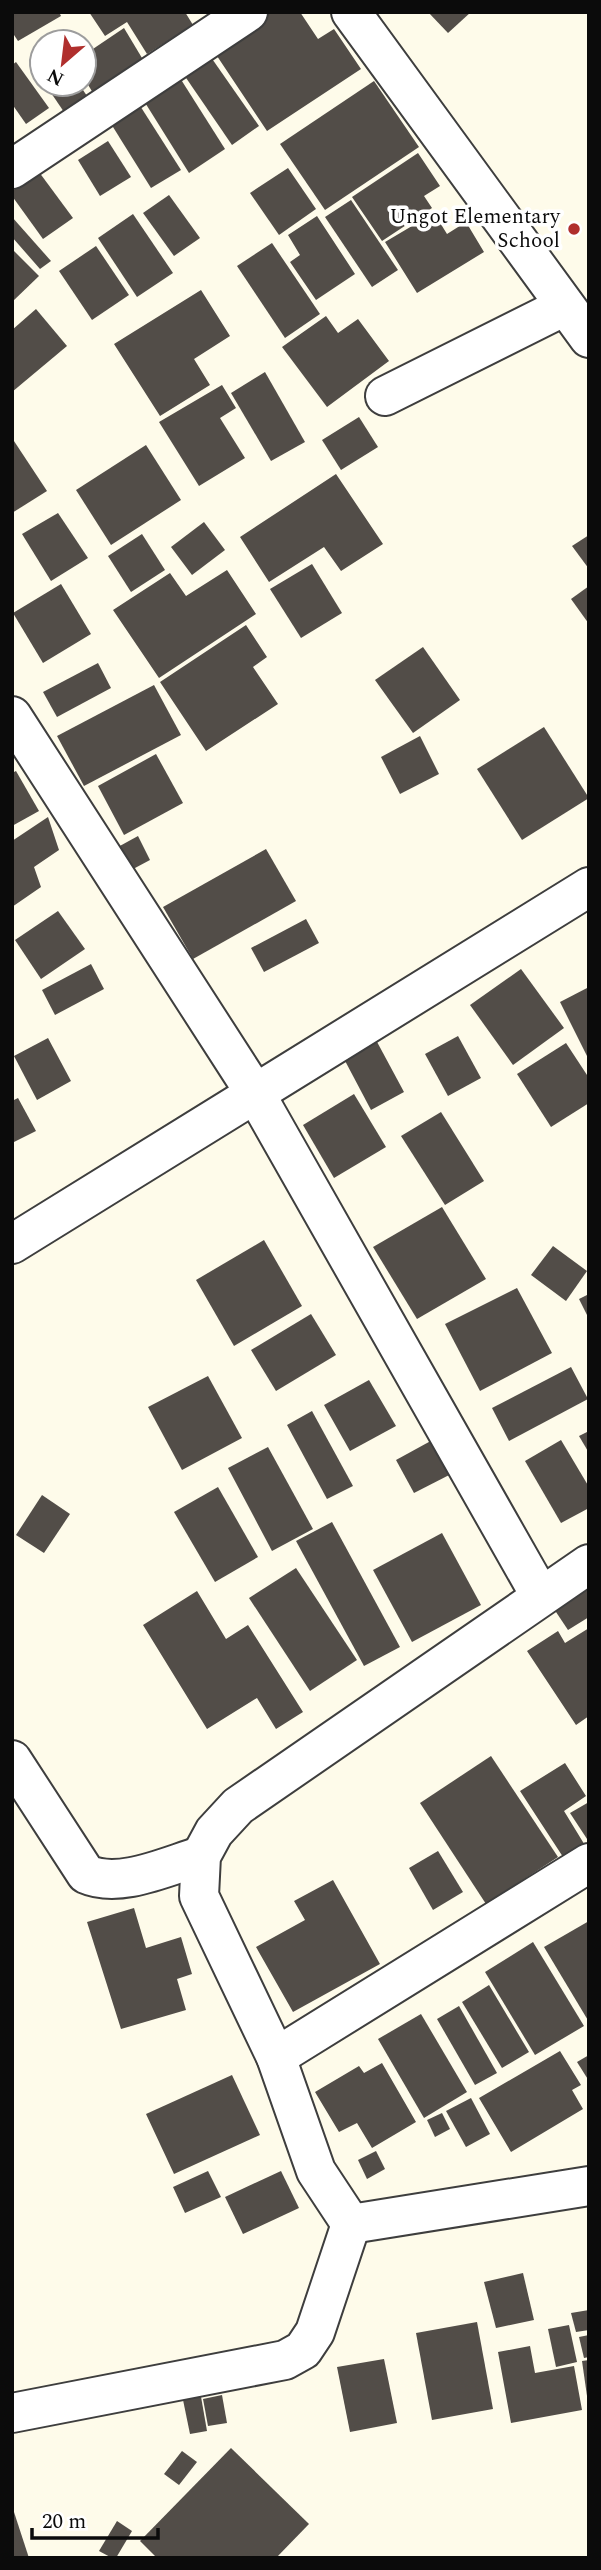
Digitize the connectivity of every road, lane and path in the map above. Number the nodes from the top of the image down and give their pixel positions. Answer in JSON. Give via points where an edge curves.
{"nodes":[{"id":1,"x":248,"y":12,"type":"edge"},
{"id":2,"x":351,"y":12,"type":"edge"},
{"id":3,"x":12,"y":169,"type":"edge"},
{"id":4,"x":565,"y":306,"type":"junction"},
{"id":5,"x":589,"y":338,"type":"edge"},
{"id":6,"x":385,"y":396,"type":"dead end"},
{"id":7,"x":12,"y":716,"type":"edge"},
{"id":8,"x":589,"y":887,"type":"edge"},
{"id":9,"x":255,"y":1093,"type":"junction"},
{"id":10,"x":12,"y":1244,"type":"edge"},
{"id":11,"x":589,"y":1564,"type":"edge"},
{"id":12,"x":540,"y":1595,"type":"junction"},
{"id":13,"x":12,"y":1760,"type":"edge"},
{"id":14,"x":201,"y":1856,"type":"junction"},
{"id":15,"x":589,"y":1863,"type":"edge"},
{"id":16,"x":276,"y":2057,"type":"junction"},
{"id":17,"x":589,"y":2164,"type":"edge"},
{"id":18,"x":589,"y":2186,"type":"edge"},
{"id":19,"x":543,"y":2193,"type":"junction"},
{"id":20,"x":351,"y":2224,"type":"junction"},
{"id":21,"x":12,"y":2413,"type":"edge"}],
"edges":[{"from":1,"to":3,"type":"street"},
{"from":2,"to":4,"type":"street"},
{"from":4,"to":5,"type":"street"},
{"from":4,"to":6,"type":"street"},
{"from":7,"to":9,"type":"street"},
{"from":8,"to":9,"type":"street"},
{"from":9,"to":10,"type":"street"},
{"from":9,"to":12,"type":"street"},
{"from":11,"to":12,"type":"street"},
{"from":12,"to":14,"type":"street","via":[[238,1806],[214,1832]]},
{"from":13,"to":14,"type":"street","via":[[86,1874],[98,1879],[137,1875]]},
{"from":14,"to":16,"type":"street","via":[[199,1896]]},
{"from":15,"to":16,"type":"street"},
{"from":16,"to":20,"type":"street","via":[[316,2171]]},
{"from":17,"to":19,"type":"street"},
{"from":18,"to":19,"type":"street"},
{"from":19,"to":20,"type":"street"},
{"from":20,"to":21,"type":"street","via":[[315,2332],[303,2350],[285,2360]]}]}
